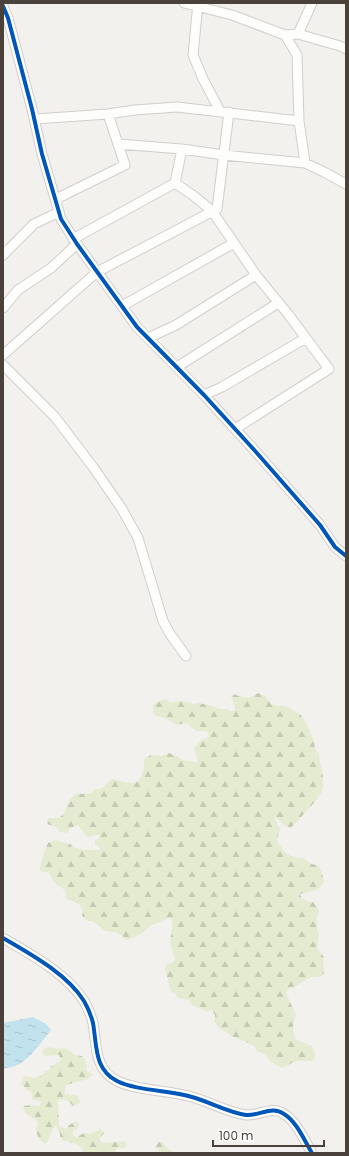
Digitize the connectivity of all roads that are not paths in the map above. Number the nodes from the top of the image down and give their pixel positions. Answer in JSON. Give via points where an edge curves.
{"nodes":[{"id":1,"x":184,"y":3,"type":"edge"},
{"id":2,"x":312,"y":3,"type":"edge"},
{"id":3,"x":198,"y":5,"type":"edge"},
{"id":4,"x":3,"y":6,"type":"edge"},
{"id":5,"x":298,"y":34,"type":"junction"},
{"id":6,"x":285,"y":35,"type":"junction"},
{"id":7,"x":346,"y":49,"type":"edge"},
{"id":8,"x":224,"y":112,"type":"junction"},
{"id":9,"x":108,"y":114,"type":"junction"},
{"id":10,"x":34,"y":119,"type":"junction"},
{"id":11,"x":299,"y":121,"type":"junction"},
{"id":12,"x":118,"y":144,"type":"junction"},
{"id":13,"x":182,"y":149,"type":"junction"},
{"id":14,"x":224,"y":155,"type":"junction"},
{"id":15,"x":305,"y":163,"type":"junction"},
{"id":16,"x":175,"y":183,"type":"junction"},
{"id":17,"x":346,"y":184,"type":"edge"},
{"id":18,"x":56,"y":199,"type":"junction"},
{"id":19,"x":212,"y":211,"type":"junction"},
{"id":20,"x":59,"y":212,"type":"junction"},
{"id":21,"x":75,"y":241,"type":"junction"},
{"id":22,"x":234,"y":243,"type":"junction"},
{"id":23,"x":3,"y":255,"type":"edge"},
{"id":24,"x":97,"y":272,"type":"junction"},
{"id":25,"x":256,"y":275,"type":"junction"},
{"id":26,"x":278,"y":303,"type":"junction"},
{"id":27,"x":122,"y":306,"type":"junction"},
{"id":28,"x":3,"y":308,"type":"edge"},
{"id":29,"x":148,"y":338,"type":"junction"},
{"id":30,"x":306,"y":338,"type":"junction"},
{"id":31,"x":3,"y":355,"type":"edge"},
{"id":32,"x":3,"y":365,"type":"edge"},
{"id":33,"x":177,"y":367,"type":"junction"},
{"id":34,"x":204,"y":395,"type":"junction"},
{"id":35,"x":235,"y":429,"type":"junction"},
{"id":36,"x":346,"y":556,"type":"edge"},
{"id":37,"x":186,"y":656,"type":"dead end"},
{"id":38,"x":3,"y":938,"type":"edge"},
{"id":39,"x":312,"y":1153,"type":"edge"}],
"edges":[{"from":1,"to":3,"type":"street"},
{"from":2,"to":5,"type":"street"},
{"from":3,"to":6,"type":"street"},
{"from":3,"to":8,"type":"street","via":[[193,55],[203,79]]},
{"from":4,"to":10,"type":"street"},
{"from":5,"to":6,"type":"street"},
{"from":5,"to":7,"type":"street"},
{"from":6,"to":11,"type":"street","via":[[297,54]]},
{"from":8,"to":9,"type":"street","via":[[177,106]]},
{"from":8,"to":11,"type":"street"},
{"from":8,"to":14,"type":"street"},
{"from":9,"to":10,"type":"street"},
{"from":9,"to":12,"type":"street"},
{"from":10,"to":18,"type":"street"},
{"from":11,"to":15,"type":"street"},
{"from":12,"to":13,"type":"street"},
{"from":12,"to":18,"type":"street","via":[[125,165]]},
{"from":13,"to":14,"type":"street"},
{"from":13,"to":16,"type":"street"},
{"from":14,"to":15,"type":"street"},
{"from":14,"to":19,"type":"street","via":[[217,209]]},
{"from":15,"to":17,"type":"street"},
{"from":16,"to":19,"type":"street"},
{"from":16,"to":21,"type":"street"},
{"from":18,"to":20,"type":"street"},
{"from":19,"to":22,"type":"street"},
{"from":19,"to":24,"type":"street"},
{"from":20,"to":21,"type":"street"},
{"from":20,"to":23,"type":"street","via":[[34,224]]},
{"from":21,"to":24,"type":"street"},
{"from":21,"to":28,"type":"street","via":[[51,268],[18,290]]},
{"from":22,"to":25,"type":"street"},
{"from":22,"to":27,"type":"street"},
{"from":24,"to":27,"type":"street"},
{"from":24,"to":31,"type":"street"},
{"from":25,"to":26,"type":"street"},
{"from":25,"to":29,"type":"street","via":[[176,325]]},
{"from":26,"to":30,"type":"street"},
{"from":26,"to":33,"type":"street"},
{"from":27,"to":29,"type":"street"},
{"from":29,"to":33,"type":"street"},
{"from":30,"to":34,"type":"street"},
{"from":30,"to":35,"type":"street","via":[[329,369]]},
{"from":32,"to":37,"type":"street","via":[[55,417],[122,509],[138,538],[163,621]]},
{"from":33,"to":34,"type":"street"},
{"from":34,"to":35,"type":"street"},
{"from":35,"to":36,"type":"street","via":[[320,525],[335,547]]},
{"from":38,"to":39,"type":"street","via":[[38,959],[72,986],[83,1000],[93,1022],[101,1067],[107,1075],[119,1082],[191,1096],[238,1114],[256,1115],[278,1110],[292,1120]]}]}
